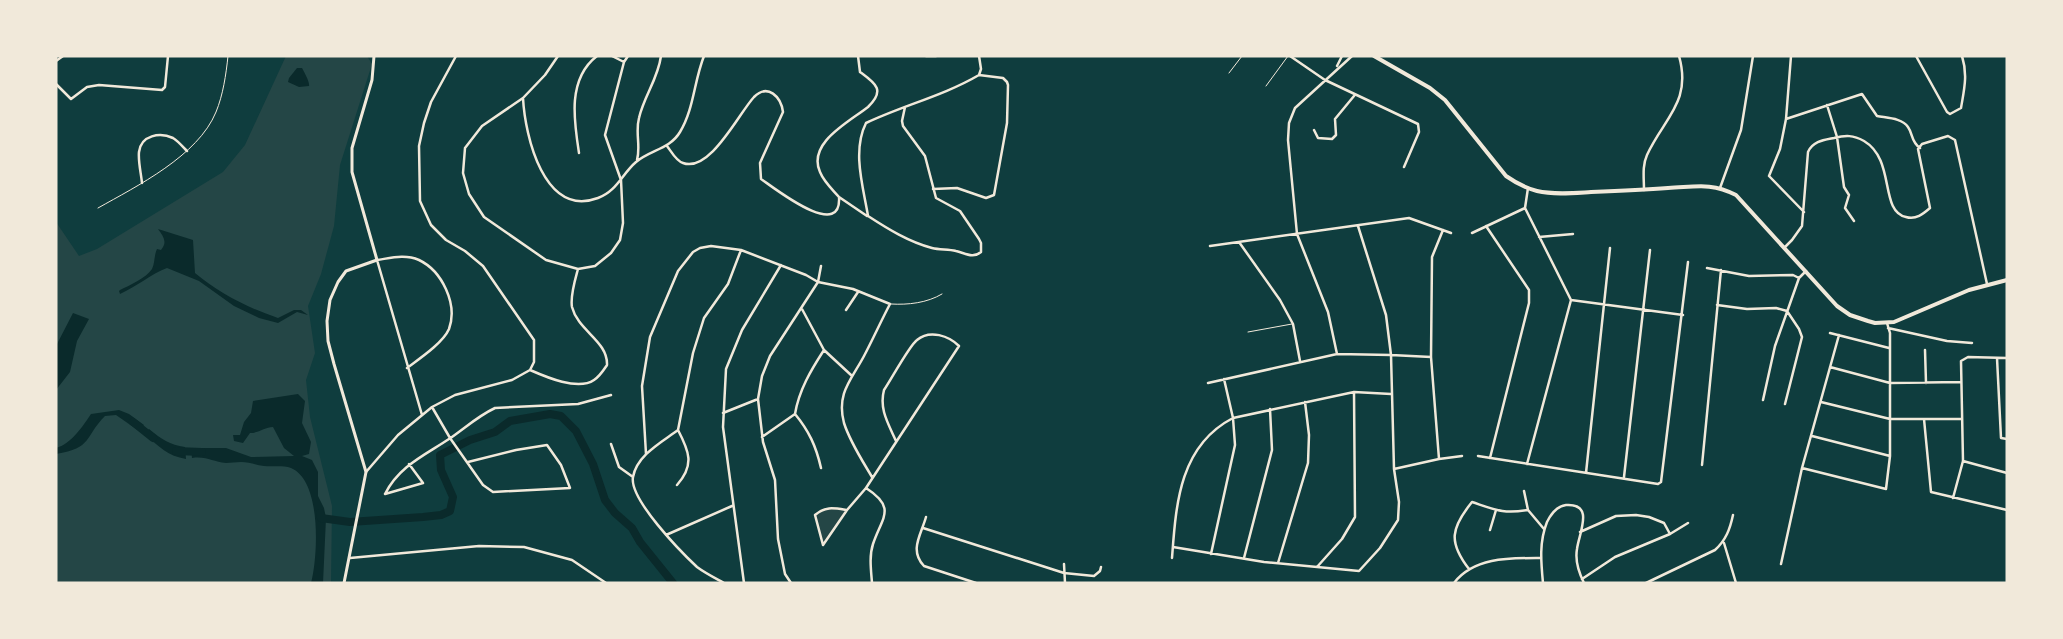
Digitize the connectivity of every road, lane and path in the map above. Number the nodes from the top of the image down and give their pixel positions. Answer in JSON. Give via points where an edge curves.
{"nodes":[{"id":1,"x":63,"y":56,"type":"edge"},
{"id":2,"x":168,"y":56,"type":"edge"},
{"id":3,"x":228,"y":56,"type":"edge"},
{"id":4,"x":374,"y":56,"type":"edge"},
{"id":5,"x":456,"y":56,"type":"edge"},
{"id":6,"x":558,"y":56,"type":"edge"},
{"id":7,"x":597,"y":56,"type":"edge"},
{"id":8,"x":612,"y":56,"type":"edge"},
{"id":9,"x":628,"y":56,"type":"edge"},
{"id":10,"x":661,"y":56,"type":"edge"},
{"id":11,"x":704,"y":56,"type":"edge"},
{"id":12,"x":858,"y":56,"type":"edge"},
{"id":13,"x":926,"y":56,"type":"edge"},
{"id":14,"x":936,"y":56,"type":"edge"},
{"id":15,"x":979,"y":56,"type":"edge"},
{"id":16,"x":1242,"y":56,"type":"edge"},
{"id":17,"x":1289,"y":56,"type":"edge"},
{"id":18,"x":1342,"y":56,"type":"edge"},
{"id":19,"x":1352,"y":56,"type":"edge"},
{"id":20,"x":1679,"y":56,"type":"edge"},
{"id":21,"x":1753,"y":56,"type":"edge"},
{"id":22,"x":1791,"y":56,"type":"edge"},
{"id":23,"x":1916,"y":56,"type":"edge"},
{"id":24,"x":1962,"y":56,"type":"edge"},
{"id":25,"x":1377,"y":57,"type":"edge"},
{"id":26,"x":56,"y":61,"type":"edge"},
{"id":27,"x":624,"y":62,"type":"junction"},
{"id":28,"x":1337,"y":68,"type":"junction"},
{"id":29,"x":1229,"y":72,"type":"dead end"},
{"id":30,"x":979,"y":75,"type":"junction"},
{"id":31,"x":1325,"y":80,"type":"junction"},
{"id":32,"x":56,"y":84,"type":"edge"},
{"id":33,"x":1266,"y":86,"type":"dead end"},
{"id":34,"x":58,"y":88,"type":"edge"},
{"id":35,"x":1355,"y":96,"type":"junction"},
{"id":36,"x":523,"y":98,"type":"junction"},
{"id":37,"x":1827,"y":105,"type":"junction"},
{"id":38,"x":905,"y":107,"type":"junction"},
{"id":39,"x":1786,"y":119,"type":"junction"},
{"id":40,"x":1314,"y":130,"type":"dead end"},
{"id":41,"x":1837,"y":137,"type":"junction"},
{"id":42,"x":667,"y":146,"type":"junction"},
{"id":43,"x":1920,"y":148,"type":"junction"},
{"id":44,"x":187,"y":151,"type":"junction"},
{"id":45,"x":579,"y":153,"type":"dead end"},
{"id":46,"x":636,"y":162,"type":"junction"},
{"id":47,"x":1404,"y":167,"type":"dead end"},
{"id":48,"x":621,"y":180,"type":"junction"},
{"id":49,"x":142,"y":183,"type":"junction"},
{"id":50,"x":933,"y":188,"type":"junction"},
{"id":51,"x":1528,"y":188,"type":"junction"},
{"id":52,"x":1720,"y":188,"type":"junction"},
{"id":53,"x":1644,"y":190,"type":"junction"},
{"id":54,"x":840,"y":197,"type":"junction"},
{"id":55,"x":98,"y":208,"type":"dead end"},
{"id":56,"x":1525,"y":208,"type":"junction"},
{"id":57,"x":1804,"y":212,"type":"junction"},
{"id":58,"x":868,"y":216,"type":"junction"},
{"id":59,"x":1854,"y":221,"type":"dead end"},
{"id":60,"x":1358,"y":226,"type":"junction"},
{"id":61,"x":1486,"y":226,"type":"junction"},
{"id":62,"x":1443,"y":230,"type":"junction"},
{"id":63,"x":1451,"y":233,"type":"dead end"},
{"id":64,"x":1472,"y":233,"type":"dead end"},
{"id":65,"x":1297,"y":234,"type":"junction"},
{"id":66,"x":1572,"y":234,"type":"dead end"},
{"id":67,"x":1539,"y":237,"type":"junction"},
{"id":68,"x":1238,"y":242,"type":"junction"},
{"id":69,"x":1210,"y":246,"type":"dead end"},
{"id":70,"x":1785,"y":247,"type":"junction"},
{"id":71,"x":1610,"y":248,"type":"dead end"},
{"id":72,"x":741,"y":250,"type":"junction"},
{"id":73,"x":1650,"y":250,"type":"dead end"},
{"id":74,"x":377,"y":260,"type":"junction"},
{"id":75,"x":1688,"y":262,"type":"dead end"},
{"id":76,"x":781,"y":265,"type":"junction"},
{"id":77,"x":821,"y":266,"type":"dead end"},
{"id":78,"x":1708,"y":268,"type":"dead end"},
{"id":79,"x":578,"y":269,"type":"junction"},
{"id":80,"x":1721,"y":270,"type":"junction"},
{"id":81,"x":1806,"y":271,"type":"junction"},
{"id":82,"x":1799,"y":278,"type":"junction"},
{"id":83,"x":2007,"y":280,"type":"edge"},
{"id":84,"x":818,"y":282,"type":"junction"},
{"id":85,"x":1987,"y":284,"type":"junction"},
{"id":86,"x":858,"y":292,"type":"junction"},
{"id":87,"x":942,"y":294,"type":"dead end"},
{"id":88,"x":1570,"y":300,"type":"junction"},
{"id":89,"x":890,"y":304,"type":"junction"},
{"id":90,"x":1605,"y":305,"type":"junction"},
{"id":91,"x":1717,"y":305,"type":"junction"},
{"id":92,"x":802,"y":309,"type":"junction"},
{"id":93,"x":846,"y":310,"type":"dead end"},
{"id":94,"x":1643,"y":310,"type":"junction"},
{"id":95,"x":1787,"y":311,"type":"junction"},
{"id":96,"x":1682,"y":314,"type":"junction"},
{"id":97,"x":1293,"y":324,"type":"junction"},
{"id":98,"x":1888,"y":325,"type":"junction"},
{"id":99,"x":1248,"y":332,"type":"dead end"},
{"id":100,"x":1830,"y":333,"type":"dead end"},
{"id":101,"x":1839,"y":335,"type":"junction"},
{"id":102,"x":1972,"y":343,"type":"dead end"},
{"id":103,"x":1889,"y":348,"type":"junction"},
{"id":104,"x":824,"y":350,"type":"junction"},
{"id":105,"x":1925,"y":350,"type":"dead end"},
{"id":106,"x":1337,"y":354,"type":"junction"},
{"id":107,"x":1391,"y":354,"type":"junction"},
{"id":108,"x":1431,"y":358,"type":"junction"},
{"id":109,"x":1997,"y":358,"type":"junction"},
{"id":110,"x":2007,"y":358,"type":"edge"},
{"id":111,"x":1300,"y":361,"type":"junction"},
{"id":112,"x":1830,"y":367,"type":"junction"},
{"id":113,"x":407,"y":368,"type":"junction"},
{"id":114,"x":530,"y":370,"type":"junction"},
{"id":115,"x":851,"y":375,"type":"junction"},
{"id":116,"x":1224,"y":379,"type":"junction"},
{"id":117,"x":1208,"y":382,"type":"dead end"},
{"id":118,"x":1961,"y":382,"type":"junction"},
{"id":119,"x":1890,"y":383,"type":"junction"},
{"id":120,"x":1926,"y":383,"type":"junction"},
{"id":121,"x":1354,"y":392,"type":"junction"},
{"id":122,"x":1391,"y":394,"type":"junction"},
{"id":123,"x":611,"y":395,"type":"dead end"},
{"id":124,"x":758,"y":399,"type":"junction"},
{"id":125,"x":1763,"y":400,"type":"dead end"},
{"id":126,"x":1305,"y":402,"type":"junction"},
{"id":127,"x":1821,"y":402,"type":"junction"},
{"id":128,"x":1785,"y":404,"type":"dead end"},
{"id":129,"x":432,"y":407,"type":"junction"},
{"id":130,"x":1270,"y":409,"type":"junction"},
{"id":131,"x":722,"y":414,"type":"junction"},
{"id":132,"x":795,"y":414,"type":"junction"},
{"id":133,"x":422,"y":416,"type":"junction"},
{"id":134,"x":1233,"y":418,"type":"junction"},
{"id":135,"x":1890,"y":419,"type":"junction"},
{"id":136,"x":1924,"y":419,"type":"junction"},
{"id":137,"x":1962,"y":419,"type":"junction"},
{"id":138,"x":678,"y":430,"type":"junction"},
{"id":139,"x":1812,"y":436,"type":"junction"},
{"id":140,"x":762,"y":437,"type":"junction"},
{"id":141,"x":450,"y":438,"type":"junction"},
{"id":142,"x":2007,"y":439,"type":"edge"},
{"id":143,"x":896,"y":441,"type":"junction"},
{"id":144,"x":611,"y":444,"type":"dead end"},
{"id":145,"x":646,"y":454,"type":"junction"},
{"id":146,"x":1461,"y":456,"type":"dead end"},
{"id":147,"x":1478,"y":456,"type":"dead end"},
{"id":148,"x":1890,"y":456,"type":"junction"},
{"id":149,"x":1490,"y":458,"type":"junction"},
{"id":150,"x":1439,"y":459,"type":"junction"},
{"id":151,"x":1963,"y":461,"type":"junction"},
{"id":152,"x":468,"y":462,"type":"junction"},
{"id":153,"x":409,"y":464,"type":"junction"},
{"id":154,"x":1528,"y":464,"type":"junction"},
{"id":155,"x":1702,"y":465,"type":"dead end"},
{"id":156,"x":821,"y":468,"type":"dead end"},
{"id":157,"x":1802,"y":468,"type":"junction"},
{"id":158,"x":1394,"y":469,"type":"junction"},
{"id":159,"x":366,"y":472,"type":"junction"},
{"id":160,"x":1586,"y":473,"type":"junction"},
{"id":161,"x":2007,"y":473,"type":"edge"},
{"id":162,"x":633,"y":477,"type":"junction"},
{"id":163,"x":872,"y":477,"type":"junction"},
{"id":164,"x":1624,"y":478,"type":"junction"},
{"id":165,"x":677,"y":485,"type":"dead end"},
{"id":166,"x":866,"y":488,"type":"junction"},
{"id":167,"x":1524,"y":491,"type":"dead end"},
{"id":168,"x":1953,"y":498,"type":"junction"},
{"id":169,"x":732,"y":506,"type":"junction"},
{"id":170,"x":847,"y":510,"type":"junction"},
{"id":171,"x":1496,"y":510,"type":"junction"},
{"id":172,"x":1528,"y":510,"type":"junction"},
{"id":173,"x":2007,"y":510,"type":"edge"},
{"id":174,"x":1733,"y":515,"type":"dead end"},
{"id":175,"x":926,"y":517,"type":"dead end"},
{"id":176,"x":1688,"y":523,"type":"dead end"},
{"id":177,"x":923,"y":528,"type":"junction"},
{"id":178,"x":1544,"y":529,"type":"junction"},
{"id":179,"x":1490,"y":530,"type":"dead end"},
{"id":180,"x":1580,"y":532,"type":"junction"},
{"id":181,"x":1670,"y":534,"type":"junction"},
{"id":182,"x":666,"y":535,"type":"junction"},
{"id":183,"x":1724,"y":542,"type":"junction"},
{"id":184,"x":1172,"y":547,"type":"junction"},
{"id":185,"x":1211,"y":554,"type":"junction"},
{"id":186,"x":350,"y":558,"type":"junction"},
{"id":187,"x":1172,"y":558,"type":"dead end"},
{"id":188,"x":1244,"y":558,"type":"junction"},
{"id":189,"x":1540,"y":558,"type":"junction"},
{"id":190,"x":1278,"y":563,"type":"junction"},
{"id":191,"x":1064,"y":564,"type":"dead end"},
{"id":192,"x":1781,"y":564,"type":"dead end"},
{"id":193,"x":1101,"y":567,"type":"dead end"},
{"id":194,"x":1318,"y":567,"type":"junction"},
{"id":195,"x":1469,"y":569,"type":"junction"},
{"id":196,"x":1064,"y":573,"type":"junction"},
{"id":197,"x":1582,"y":579,"type":"junction"},
{"id":198,"x":344,"y":583,"type":"edge"},
{"id":199,"x":606,"y":583,"type":"edge"},
{"id":200,"x":724,"y":583,"type":"edge"},
{"id":201,"x":744,"y":583,"type":"edge"},
{"id":202,"x":791,"y":583,"type":"edge"},
{"id":203,"x":872,"y":583,"type":"edge"},
{"id":204,"x":976,"y":583,"type":"edge"},
{"id":205,"x":1066,"y":583,"type":"edge"},
{"id":206,"x":1454,"y":583,"type":"edge"},
{"id":207,"x":1543,"y":583,"type":"edge"},
{"id":208,"x":1584,"y":583,"type":"edge"},
{"id":209,"x":1646,"y":583,"type":"edge"},
{"id":210,"x":1736,"y":583,"type":"edge"}],
"edges":[{"from":1,"to":26,"type":"street"},
{"from":2,"to":34,"type":"street","via":[[167,78],[162,90],[93,86],[71,99]]},
{"from":3,"to":44,"type":"lane","via":[[226,77],[215,114]]},
{"from":4,"to":74,"type":"street","via":[[372,80],[351,159]]},
{"from":5,"to":114,"type":"street","via":[[431,102],[424,123],[419,146],[420,202],[431,225],[483,266],[534,340],[534,362]]},
{"from":6,"to":36,"type":"street"},
{"from":7,"to":45,"type":"street","via":[[580,77],[574,102]]},
{"from":8,"to":27,"type":"street"},
{"from":9,"to":27,"type":"street"},
{"from":10,"to":46,"type":"street","via":[[657,76],[638,118],[639,152]]},
{"from":11,"to":42,"type":"street","via":[[692,106],[680,133]]},
{"from":12,"to":54,"type":"street","via":[[860,72],[876,85],[878,93],[874,102],[828,138],[817,155],[819,171]]},
{"from":13,"to":14,"type":"street"},
{"from":15,"to":30,"type":"street"},
{"from":16,"to":29,"type":"lane"},
{"from":17,"to":31,"type":"street"},
{"from":17,"to":33,"type":"lane"},
{"from":18,"to":28,"type":"street"},
{"from":19,"to":28,"type":"street"},
{"from":20,"to":53,"type":"street","via":[[1683,85],[1680,98],[1647,155]]},
{"from":21,"to":52,"type":"street","via":[[1741,130]]},
{"from":22,"to":39,"type":"street"},
{"from":23,"to":24,"type":"street","via":[[1950,114],[1962,108],[1966,86],[1966,66]]},
{"from":25,"to":51,"type":"main road","via":[[1445,100],[1506,176]]},
{"from":27,"to":48,"type":"street","via":[[605,135]]},
{"from":28,"to":31,"type":"street"},
{"from":30,"to":38,"type":"street","via":[[935,98]]},
{"from":30,"to":50,"type":"street","via":[[1003,78],[1008,85],[1007,123],[994,195],[986,198],[957,188]]},
{"from":31,"to":35,"type":"street"},
{"from":31,"to":65,"type":"street","via":[[1294,108],[1289,123]]},
{"from":32,"to":34,"type":"street"},
{"from":35,"to":40,"type":"street","via":[[1335,119],[1336,135],[1332,139],[1318,138]]},
{"from":35,"to":47,"type":"street","via":[[1418,124],[1419,132]]},
{"from":36,"to":48,"type":"street","via":[[534,158],[546,178],[563,196],[583,202],[599,198],[614,189]]},
{"from":36,"to":79,"type":"street","via":[[482,126],[466,148],[463,172],[469,194],[484,217],[546,260]]},
{"from":37,"to":39,"type":"street"},
{"from":37,"to":41,"type":"street"},
{"from":37,"to":43,"type":"street","via":[[1862,94],[1878,116],[1898,119],[1908,126],[1914,144]]},
{"from":38,"to":50,"type":"street","via":[[903,126],[925,156]]},
{"from":38,"to":58,"type":"street","via":[[866,123],[860,134],[859,168]]},
{"from":39,"to":57,"type":"street","via":[[1780,149],[1769,176]]},
{"from":41,"to":43,"type":"street","via":[[1852,136],[1871,146],[1881,160],[1892,208],[1899,215],[1910,218],[1920,216],[1930,208],[1918,154]]},
{"from":41,"to":57,"type":"street","via":[[1809,149]]},
{"from":41,"to":59,"type":"street","via":[[1844,187],[1850,197],[1845,208]]},
{"from":42,"to":46,"type":"street"},
{"from":42,"to":54,"type":"street","via":[[683,164],[707,157],[754,97],[770,92],[779,98],[783,112],[760,163],[761,179],[814,212],[829,214],[835,211]]},
{"from":43,"to":85,"type":"street","via":[[1922,144],[1948,136],[1955,140]]},
{"from":44,"to":49,"type":"lane"},
{"from":44,"to":49,"type":"street","via":[[175,139],[162,134],[145,140],[138,154]]},
{"from":46,"to":48,"type":"street"},
{"from":48,"to":79,"type":"street","via":[[623,223],[620,240],[594,266]]},
{"from":49,"to":55,"type":"lane"},
{"from":50,"to":58,"type":"street","via":[[936,198],[960,211],[979,238],[982,248],[978,255],[913,242]]},
{"from":51,"to":53,"type":"main road","via":[[1554,193]]},
{"from":51,"to":56,"type":"street"},
{"from":52,"to":53,"type":"main road","via":[[1704,185]]},
{"from":52,"to":70,"type":"main road","via":[[1736,195]]},
{"from":54,"to":58,"type":"street"},
{"from":56,"to":61,"type":"street"},
{"from":56,"to":67,"type":"street"},
{"from":57,"to":70,"type":"street","via":[[1802,226]]},
{"from":60,"to":62,"type":"street","via":[[1409,218]]},
{"from":60,"to":65,"type":"street"},
{"from":60,"to":107,"type":"street","via":[[1386,315]]},
{"from":61,"to":64,"type":"street"},
{"from":61,"to":149,"type":"street","via":[[1529,290],[1529,303]]},
{"from":62,"to":63,"type":"street"},
{"from":62,"to":108,"type":"street","via":[[1432,257]]},
{"from":65,"to":68,"type":"street"},
{"from":65,"to":106,"type":"street","via":[[1328,312]]},
{"from":66,"to":67,"type":"street"},
{"from":67,"to":88,"type":"street"},
{"from":68,"to":69,"type":"street"},
{"from":68,"to":97,"type":"street","via":[[1280,300]]},
{"from":70,"to":81,"type":"main road"},
{"from":71,"to":90,"type":"street"},
{"from":72,"to":76,"type":"street"},
{"from":72,"to":138,"type":"street","via":[[728,284],[704,318],[692,354]]},
{"from":72,"to":145,"type":"street","via":[[711,246],[700,248],[678,271],[650,337],[642,386]]},
{"from":73,"to":94,"type":"street"},
{"from":74,"to":113,"type":"street"},
{"from":74,"to":113,"type":"street","via":[[401,256],[418,260],[434,270],[447,290],[451,309],[449,329],[436,345]]},
{"from":74,"to":159,"type":"street","via":[[346,271],[330,300],[327,321],[328,341]]},
{"from":75,"to":96,"type":"street"},
{"from":76,"to":84,"type":"street"},
{"from":76,"to":131,"type":"street","via":[[742,330],[726,369]]},
{"from":77,"to":84,"type":"street"},
{"from":78,"to":80,"type":"street"},
{"from":79,"to":114,"type":"street","via":[[572,306],[578,322],[606,353],[607,366],[588,383],[563,383]]},
{"from":80,"to":82,"type":"street","via":[[1749,276],[1793,275]]},
{"from":80,"to":91,"type":"street"},
{"from":81,"to":82,"type":"street"},
{"from":81,"to":98,"type":"main road","via":[[1844,311],[1857,318]]},
{"from":82,"to":95,"type":"street"},
{"from":83,"to":85,"type":"main road"},
{"from":84,"to":86,"type":"street"},
{"from":84,"to":92,"type":"street"},
{"from":85,"to":98,"type":"main road"},
{"from":86,"to":89,"type":"street"},
{"from":86,"to":93,"type":"street"},
{"from":87,"to":89,"type":"lane","via":[[910,305]]},
{"from":88,"to":90,"type":"street"},
{"from":88,"to":154,"type":"street"},
{"from":89,"to":115,"type":"street"},
{"from":90,"to":94,"type":"street"},
{"from":90,"to":160,"type":"street"},
{"from":91,"to":95,"type":"street"},
{"from":91,"to":155,"type":"street"},
{"from":92,"to":104,"type":"street"},
{"from":92,"to":124,"type":"street","via":[[770,356]]},
{"from":94,"to":96,"type":"street"},
{"from":94,"to":164,"type":"street"},
{"from":95,"to":125,"type":"street"},
{"from":95,"to":128,"type":"street","via":[[1802,337]]},
{"from":96,"to":164,"type":"street","via":[[1662,481]]},
{"from":97,"to":99,"type":"lane"},
{"from":97,"to":111,"type":"street"},
{"from":98,"to":102,"type":"street","via":[[1946,341]]},
{"from":98,"to":103,"type":"street"},
{"from":100,"to":101,"type":"street"},
{"from":101,"to":103,"type":"street"},
{"from":101,"to":112,"type":"street"},
{"from":103,"to":119,"type":"street"},
{"from":104,"to":115,"type":"street"},
{"from":104,"to":132,"type":"street","via":[[810,371]]},
{"from":105,"to":120,"type":"street"},
{"from":106,"to":107,"type":"street"},
{"from":106,"to":111,"type":"street"},
{"from":107,"to":108,"type":"street"},
{"from":107,"to":122,"type":"street"},
{"from":108,"to":150,"type":"street"},
{"from":109,"to":110,"type":"street"},
{"from":109,"to":118,"type":"street","via":[[1963,359],[1960,364]]},
{"from":109,"to":142,"type":"street","via":[[2001,438]]},
{"from":111,"to":116,"type":"street"},
{"from":112,"to":119,"type":"street"},
{"from":112,"to":127,"type":"street"},
{"from":113,"to":133,"type":"street"},
{"from":114,"to":129,"type":"street","via":[[512,380],[455,395]]},
{"from":115,"to":163,"type":"street","via":[[844,392],[844,422]]},
{"from":116,"to":117,"type":"street"},
{"from":116,"to":134,"type":"street"},
{"from":118,"to":120,"type":"street"},
{"from":118,"to":137,"type":"street"},
{"from":119,"to":120,"type":"street"},
{"from":119,"to":135,"type":"street"},
{"from":121,"to":122,"type":"street"},
{"from":121,"to":126,"type":"street"},
{"from":121,"to":194,"type":"street","via":[[1356,517]]},
{"from":122,"to":158,"type":"street"},
{"from":123,"to":141,"type":"street","via":[[578,404],[495,408]]},
{"from":124,"to":131,"type":"street"},
{"from":124,"to":140,"type":"street"},
{"from":126,"to":130,"type":"street"},
{"from":126,"to":190,"type":"street","via":[[1308,463]]},
{"from":127,"to":135,"type":"street"},
{"from":127,"to":139,"type":"street"},
{"from":129,"to":133,"type":"street"},
{"from":129,"to":141,"type":"street"},
{"from":130,"to":134,"type":"street"},
{"from":130,"to":188,"type":"street","via":[[1272,450]]},
{"from":131,"to":169,"type":"street"},
{"from":132,"to":140,"type":"street"},
{"from":132,"to":156,"type":"street","via":[[809,431]]},
{"from":133,"to":159,"type":"street","via":[[398,435]]},
{"from":134,"to":184,"type":"street","via":[[1218,426],[1189,461],[1176,507]]},
{"from":134,"to":185,"type":"street","via":[[1235,445]]},
{"from":135,"to":136,"type":"street"},
{"from":135,"to":148,"type":"street"},
{"from":136,"to":137,"type":"street"},
{"from":136,"to":168,"type":"street","via":[[1931,492]]},
{"from":137,"to":151,"type":"street"},
{"from":138,"to":145,"type":"street"},
{"from":138,"to":165,"type":"street","via":[[687,448],[688,468]]},
{"from":139,"to":148,"type":"street"},
{"from":139,"to":157,"type":"street"},
{"from":140,"to":202,"type":"street","via":[[775,480],[778,539],[785,574]]},
{"from":141,"to":152,"type":"street"},
{"from":141,"to":153,"type":"street"},
{"from":143,"to":143,"type":"street","via":[[882,411],[884,390],[917,340],[939,335],[951,338],[959,346]]},
{"from":143,"to":163,"type":"street"},
{"from":144,"to":162,"type":"street","via":[[619,467]]},
{"from":145,"to":162,"type":"street"},
{"from":146,"to":150,"type":"street"},
{"from":147,"to":149,"type":"street"},
{"from":148,"to":157,"type":"street","via":[[1886,488]]},
{"from":149,"to":154,"type":"street"},
{"from":150,"to":158,"type":"street"},
{"from":151,"to":161,"type":"street"},
{"from":151,"to":168,"type":"street"},
{"from":152,"to":152,"type":"street","via":[[547,445],[561,465],[570,488],[493,492],[483,484]]},
{"from":153,"to":153,"type":"street","via":[[396,476],[384,494],[422,483]]},
{"from":154,"to":160,"type":"street"},
{"from":157,"to":192,"type":"street"},
{"from":158,"to":194,"type":"street","via":[[1398,520],[1380,548],[1359,571]]},
{"from":159,"to":186,"type":"street"},
{"from":160,"to":164,"type":"street"},
{"from":162,"to":182,"type":"street","via":[[640,499]]},
{"from":163,"to":166,"type":"street"},
{"from":166,"to":170,"type":"street"},
{"from":166,"to":203,"type":"street","via":[[880,497],[884,508],[873,544]]},
{"from":167,"to":172,"type":"street"},
{"from":168,"to":173,"type":"street"},
{"from":169,"to":182,"type":"street"},
{"from":169,"to":201,"type":"street"},
{"from":170,"to":170,"type":"street","via":[[832,531],[823,545],[815,515],[821,509]]},
{"from":171,"to":172,"type":"street","via":[[1510,513]]},
{"from":171,"to":179,"type":"street"},
{"from":171,"to":195,"type":"street","via":[[1472,502],[1457,526],[1454,545]]},
{"from":172,"to":178,"type":"street"},
{"from":174,"to":183,"type":"street"},
{"from":175,"to":177,"type":"street"},
{"from":176,"to":181,"type":"street"},
{"from":177,"to":196,"type":"street"},
{"from":177,"to":204,"type":"street","via":[[915,551],[918,560],[924,566]]},
{"from":178,"to":180,"type":"street","via":[[1551,513],[1562,505],[1573,505],[1584,514]]},
{"from":178,"to":189,"type":"street"},
{"from":180,"to":181,"type":"street","via":[[1616,516],[1636,515],[1664,523]]},
{"from":180,"to":197,"type":"street","via":[[1576,551]]},
{"from":181,"to":197,"type":"street","via":[[1615,557]]},
{"from":182,"to":200,"type":"street","via":[[699,568]]},
{"from":183,"to":209,"type":"street","via":[[1715,550]]},
{"from":183,"to":210,"type":"street"},
{"from":184,"to":185,"type":"street"},
{"from":184,"to":187,"type":"street"},
{"from":185,"to":188,"type":"street"},
{"from":186,"to":198,"type":"street"},
{"from":186,"to":199,"type":"street","via":[[479,546],[524,547],[572,560]]},
{"from":188,"to":190,"type":"street"},
{"from":189,"to":195,"type":"street","via":[[1508,558]]},
{"from":189,"to":207,"type":"street"},
{"from":190,"to":194,"type":"street"},
{"from":191,"to":196,"type":"street"},
{"from":193,"to":196,"type":"street","via":[[1094,576]]},
{"from":195,"to":206,"type":"street"},
{"from":196,"to":205,"type":"street"},
{"from":197,"to":208,"type":"street"}]}
